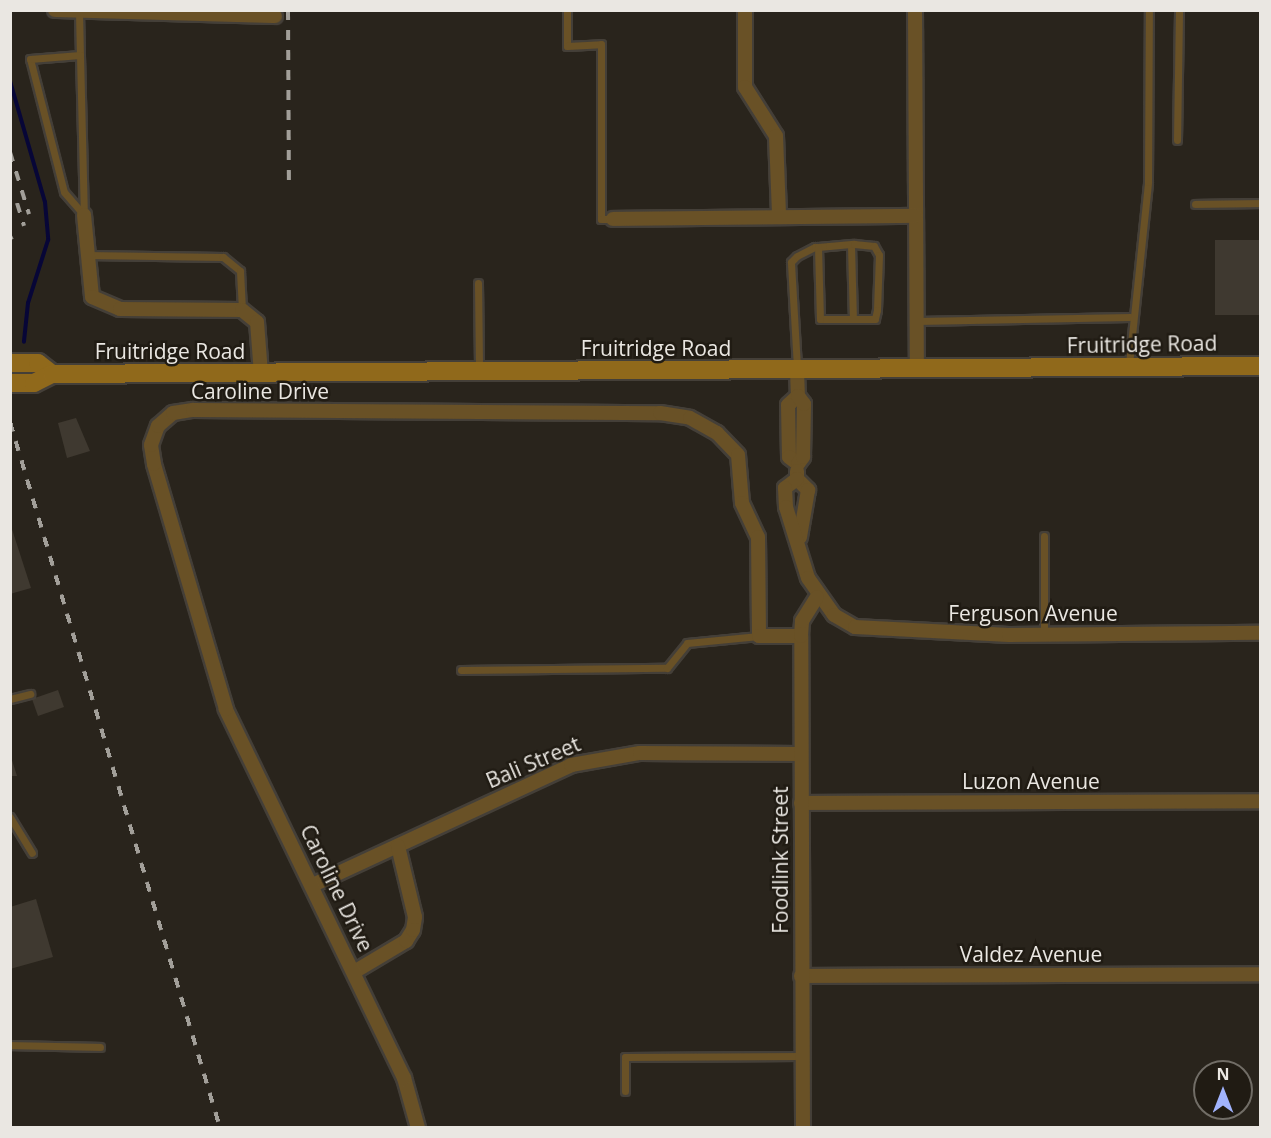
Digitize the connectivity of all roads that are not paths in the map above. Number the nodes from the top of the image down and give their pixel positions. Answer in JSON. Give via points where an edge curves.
{"nodes":[{"id":1,"x":55,"y":10,"type":"edge"},
{"id":2,"x":567,"y":10,"type":"edge"},
{"id":3,"x":745,"y":10,"type":"edge"},
{"id":4,"x":915,"y":10,"type":"edge"},
{"id":5,"x":1149,"y":10,"type":"edge"},
{"id":6,"x":1179,"y":10,"type":"edge"},
{"id":7,"x":79,"y":12,"type":"junction"},
{"id":8,"x":275,"y":15,"type":"dead end"},
{"id":9,"x":80,"y":55,"type":"junction"},
{"id":10,"x":1177,"y":140,"type":"dead end"},
{"id":11,"x":1260,"y":203,"type":"edge"},
{"id":12,"x":1195,"y":204,"type":"dead end"},
{"id":13,"x":84,"y":215,"type":"junction"},
{"id":14,"x":779,"y":215,"type":"junction"},
{"id":15,"x":916,"y":216,"type":"junction"},
{"id":16,"x":613,"y":219,"type":"joint"},
{"id":17,"x":851,"y":245,"type":"junction"},
{"id":18,"x":818,"y":247,"type":"junction"},
{"id":19,"x":86,"y":255,"type":"junction"},
{"id":20,"x":478,"y":283,"type":"dead end"},
{"id":21,"x":242,"y":310,"type":"junction"},
{"id":22,"x":1130,"y":317,"type":"junction"},
{"id":23,"x":853,"y":319,"type":"junction"},
{"id":24,"x":917,"y":321,"type":"junction"},
{"id":25,"x":10,"y":363,"type":"edge"},
{"id":26,"x":1260,"y":366,"type":"edge"},
{"id":27,"x":1129,"y":367,"type":"junction"},
{"id":28,"x":917,"y":369,"type":"junction"},
{"id":29,"x":797,"y":370,"type":"junction"},
{"id":30,"x":479,"y":372,"type":"junction"},
{"id":31,"x":52,"y":374,"type":"junction"},
{"id":32,"x":261,"y":374,"type":"junction"},
{"id":33,"x":10,"y":383,"type":"edge"},
{"id":34,"x":797,"y":472,"type":"junction"},
{"id":35,"x":1044,"y":536,"type":"dead end"},
{"id":36,"x":800,"y":537,"type":"junction"},
{"id":37,"x":817,"y":597,"type":"junction"},
{"id":38,"x":1260,"y":633,"type":"edge"},
{"id":39,"x":1044,"y":635,"type":"junction"},
{"id":40,"x":759,"y":636,"type":"junction"},
{"id":41,"x":801,"y":636,"type":"junction"},
{"id":42,"x":460,"y":670,"type":"dead end"},
{"id":43,"x":30,"y":694,"type":"dead end"},
{"id":44,"x":10,"y":699,"type":"edge"},
{"id":45,"x":801,"y":754,"type":"junction"},
{"id":46,"x":1260,"y":801,"type":"edge"},
{"id":47,"x":801,"y":803,"type":"junction"},
{"id":48,"x":10,"y":818,"type":"edge"},
{"id":49,"x":398,"y":846,"type":"junction"},
{"id":50,"x":32,"y":853,"type":"dead end"},
{"id":51,"x":313,"y":885,"type":"junction"},
{"id":52,"x":354,"y":972,"type":"junction"},
{"id":53,"x":1260,"y":974,"type":"edge"},
{"id":54,"x":801,"y":976,"type":"junction"},
{"id":55,"x":10,"y":1045,"type":"edge"},
{"id":56,"x":100,"y":1047,"type":"dead end"},
{"id":57,"x":801,"y":1056,"type":"junction"},
{"id":58,"x":625,"y":1091,"type":"dead end"},
{"id":59,"x":418,"y":1128,"type":"edge"},
{"id":60,"x":803,"y":1128,"type":"edge"}],
"edges":[{"from":1,"to":7,"type":"street"},
{"from":2,"to":16,"type":"lane","via":[[567,46],[601,45],[601,219]]},
{"from":3,"to":14,"type":"street","via":[[745,87],[776,135]]},
{"from":4,"to":15,"type":"street"},
{"from":5,"to":22,"type":"lane","via":[[1148,182]]},
{"from":6,"to":10,"type":"lane"},
{"from":7,"to":8,"type":"street"},
{"from":7,"to":9,"type":"lane"},
{"from":9,"to":13,"type":"lane"},
{"from":9,"to":13,"type":"lane","via":[[30,59],[64,192]]},
{"from":11,"to":12,"type":"lane"},
{"from":13,"to":19,"type":"street"},
{"from":14,"to":15,"type":"street"},
{"from":14,"to":16,"type":"street"},
{"from":15,"to":24,"type":"street"},
{"from":17,"to":18,"type":"lane"},
{"from":17,"to":23,"type":"lane"},
{"from":17,"to":23,"type":"lane","via":[[876,248],[880,290],[875,320]]},
{"from":18,"to":23,"type":"lane","via":[[820,319]]},
{"from":18,"to":29,"type":"lane","via":[[792,262]]},
{"from":19,"to":21,"type":"street","via":[[92,297],[105,306]]},
{"from":19,"to":21,"type":"lane","via":[[223,257],[240,271]]},
{"from":20,"to":30,"type":"lane"},
{"from":21,"to":32,"type":"street","via":[[257,322]]},
{"from":22,"to":24,"type":"lane"},
{"from":22,"to":27,"type":"lane"},
{"from":24,"to":28,"type":"street"},
{"from":25,"to":31,"type":"main road","name":"Fruitridge Road","via":[[38,363]]},
{"from":26,"to":27,"type":"main road","name":"Fruitridge Road"},
{"from":27,"to":28,"type":"main road","name":"Fruitridge Road"},
{"from":28,"to":29,"type":"main road","name":"Fruitridge Road"},
{"from":29,"to":30,"type":"main road","name":"Fruitridge Road"},
{"from":29,"to":34,"type":"street","via":[[798,396],[804,404],[803,457]]},
{"from":30,"to":32,"type":"main road","name":"Fruitridge Road"},
{"from":31,"to":32,"type":"main road","name":"Fruitridge Road"},
{"from":31,"to":33,"type":"main road","name":"Fruitridge Road","via":[[34,383]]},
{"from":34,"to":36,"type":"street","via":[[808,490]]},
{"from":34,"to":36,"type":"street","via":[[785,488],[786,507]]},
{"from":35,"to":39,"type":"lane"},
{"from":36,"to":37,"type":"street"},
{"from":37,"to":39,"type":"street","name":"Ferguson Avenue","via":[[848,623],[879,632]]},
{"from":37,"to":41,"type":"street","name":"Foodlink Street","via":[[802,621]]},
{"from":38,"to":39,"type":"street","name":"Ferguson Avenue"},
{"from":40,"to":41,"type":"street"},
{"from":40,"to":42,"type":"lane","via":[[687,643],[667,668]]},
{"from":40,"to":51,"type":"street","name":"Caroline Drive","via":[[758,537],[742,503],[738,455],[717,433],[690,418],[648,412],[173,413],[158,426],[151,444],[154,464],[221,697]]},
{"from":41,"to":45,"type":"street","name":"Foodlink Street"},
{"from":43,"to":44,"type":"lane"},
{"from":45,"to":47,"type":"street","name":"Foodlink Street"},
{"from":45,"to":49,"type":"street","name":"Bali Street","via":[[605,756],[571,765]]},
{"from":46,"to":47,"type":"street","name":"Luzon Avenue"},
{"from":47,"to":54,"type":"street","name":"Foodlink Street"},
{"from":48,"to":50,"type":"lane"},
{"from":49,"to":51,"type":"street","name":"Bali Street"},
{"from":49,"to":52,"type":"street","via":[[415,917],[413,930],[406,941]]},
{"from":51,"to":52,"type":"street","name":"Caroline Drive"},
{"from":52,"to":59,"type":"street","name":"Caroline Drive","via":[[404,1078]]},
{"from":53,"to":54,"type":"street","name":"Valdez Avenue"},
{"from":54,"to":57,"type":"street","name":"Foodlink Street"},
{"from":55,"to":56,"type":"lane"},
{"from":57,"to":58,"type":"lane","via":[[625,1057]]},
{"from":57,"to":60,"type":"street","name":"Foodlink Street"}]}
